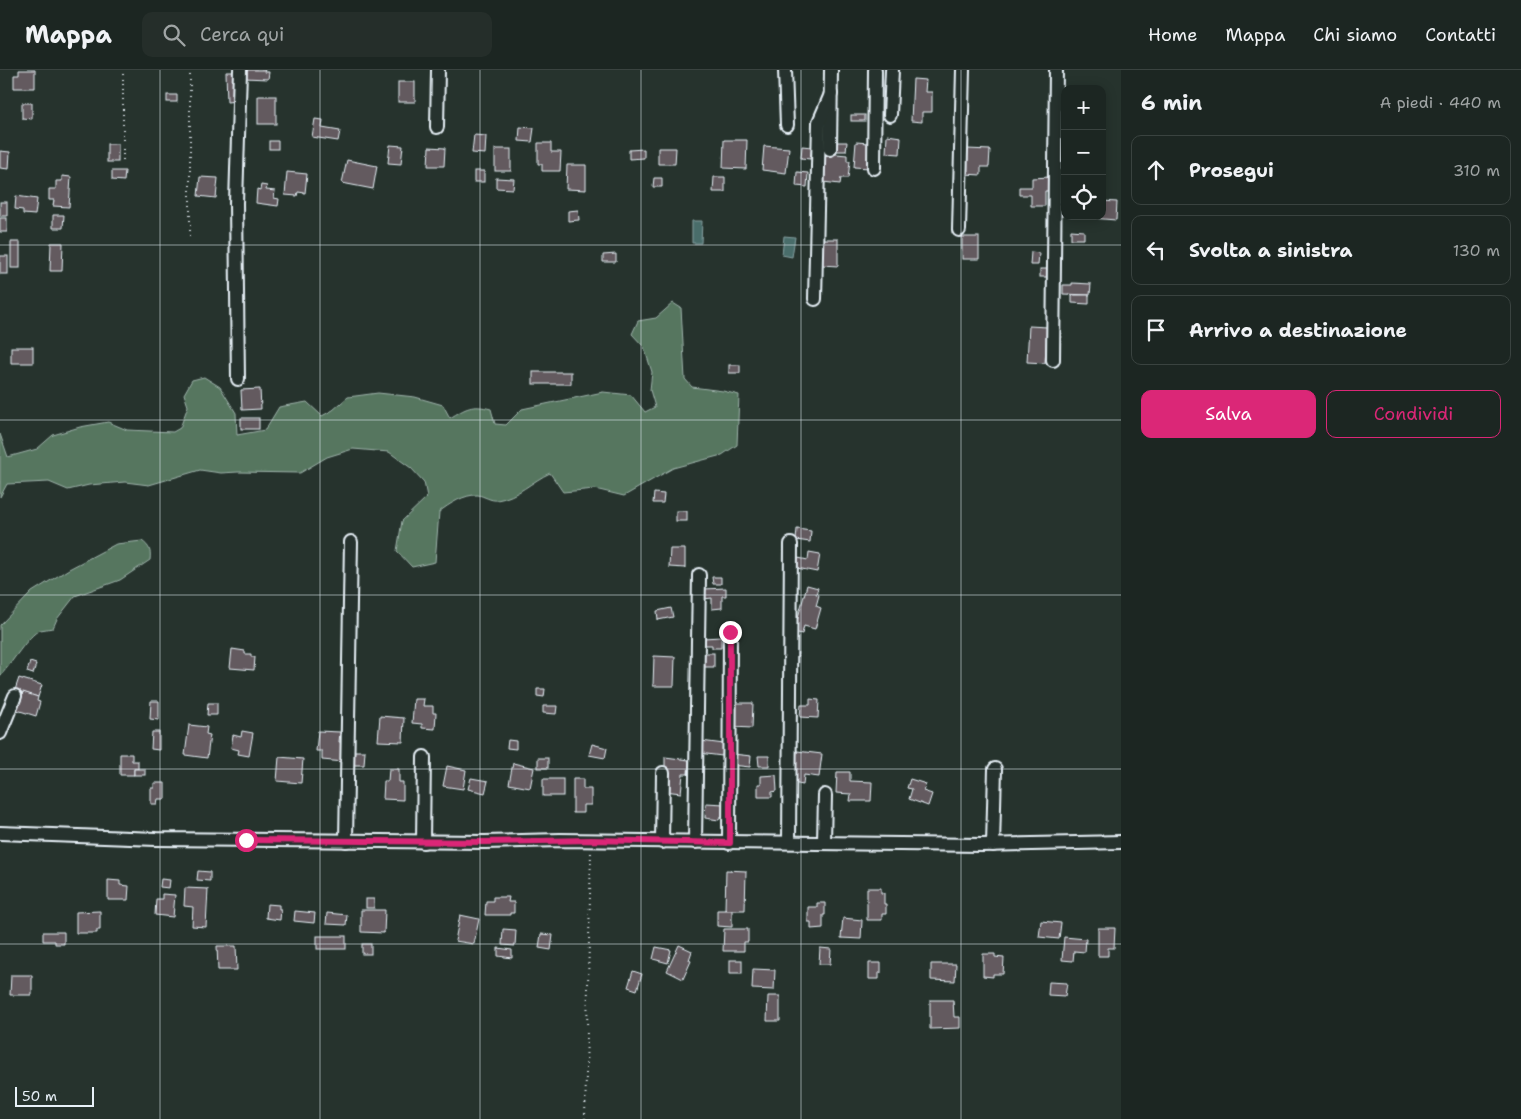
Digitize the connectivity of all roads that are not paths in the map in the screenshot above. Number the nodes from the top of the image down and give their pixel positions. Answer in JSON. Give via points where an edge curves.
{"nodes":[{"id":1,"x":240,"y":70,"type":"edge"},
{"id":2,"x":438,"y":70,"type":"edge"},
{"id":3,"x":785,"y":70,"type":"edge"},
{"id":4,"x":831,"y":70,"type":"edge"},
{"id":5,"x":875,"y":70,"type":"edge"},
{"id":6,"x":892,"y":70,"type":"edge"},
{"id":7,"x":962,"y":70,"type":"edge"},
{"id":8,"x":1056,"y":70,"type":"edge"},
{"id":9,"x":831,"y":94,"type":"junction"},
{"id":10,"x":890,"y":115,"type":"dead end"},
{"id":11,"x":787,"y":125,"type":"dead end"},
{"id":12,"x":437,"y":127,"type":"dead end"},
{"id":13,"x":830,"y":149,"type":"dead end"},
{"id":14,"x":874,"y":168,"type":"dead end"},
{"id":15,"x":959,"y":230,"type":"dead end"},
{"id":16,"x":814,"y":299,"type":"dead end"},
{"id":17,"x":1053,"y":360,"type":"dead end"},
{"id":18,"x":238,"y":379,"type":"dead end"},
{"id":19,"x":351,"y":542,"type":"dead end"},
{"id":20,"x":791,"y":544,"type":"dead end"},
{"id":21,"x":699,"y":574,"type":"dead end"},
{"id":22,"x":730,"y":632,"type":"dead end"},
{"id":23,"x":15,"y":696,"type":"dead end"},
{"id":24,"x":0,"y":733,"type":"edge"},
{"id":25,"x":424,"y":757,"type":"dead end"},
{"id":26,"x":995,"y":769,"type":"dead end"},
{"id":27,"x":663,"y":773,"type":"dead end"},
{"id":28,"x":825,"y":795,"type":"dead end"},
{"id":29,"x":0,"y":833,"type":"edge"},
{"id":30,"x":346,"y":841,"type":"junction"},
{"id":31,"x":423,"y":842,"type":"junction"},
{"id":32,"x":662,"y":842,"type":"junction"},
{"id":33,"x":695,"y":842,"type":"junction"},
{"id":34,"x":790,"y":842,"type":"junction"},
{"id":35,"x":824,"y":842,"type":"junction"},
{"id":36,"x":1121,"y":842,"type":"edge"},
{"id":37,"x":730,"y":843,"type":"junction"},
{"id":38,"x":993,"y":845,"type":"junction"}],
"edges":[{"from":1,"to":18,"type":"street","via":[[236,203]]},
{"from":2,"to":12,"type":"street"},
{"from":3,"to":11,"type":"street"},
{"from":4,"to":9,"type":"street"},
{"from":5,"to":14,"type":"street"},
{"from":6,"to":10,"type":"street"},
{"from":7,"to":15,"type":"street"},
{"from":8,"to":17,"type":"street"},
{"from":9,"to":13,"type":"street"},
{"from":9,"to":16,"type":"street","via":[[819,122]]},
{"from":19,"to":30,"type":"street"},
{"from":20,"to":34,"type":"street"},
{"from":21,"to":33,"type":"street"},
{"from":22,"to":37,"type":"street"},
{"from":23,"to":24,"type":"street"},
{"from":25,"to":31,"type":"street"},
{"from":26,"to":38,"type":"street"},
{"from":27,"to":32,"type":"street"},
{"from":28,"to":35,"type":"street"},
{"from":29,"to":30,"type":"street"},
{"from":30,"to":31,"type":"street"},
{"from":31,"to":32,"type":"street"},
{"from":32,"to":33,"type":"street"},
{"from":33,"to":37,"type":"street"},
{"from":34,"to":35,"type":"street"},
{"from":34,"to":37,"type":"street"},
{"from":35,"to":38,"type":"street"},
{"from":36,"to":38,"type":"street"}]}
